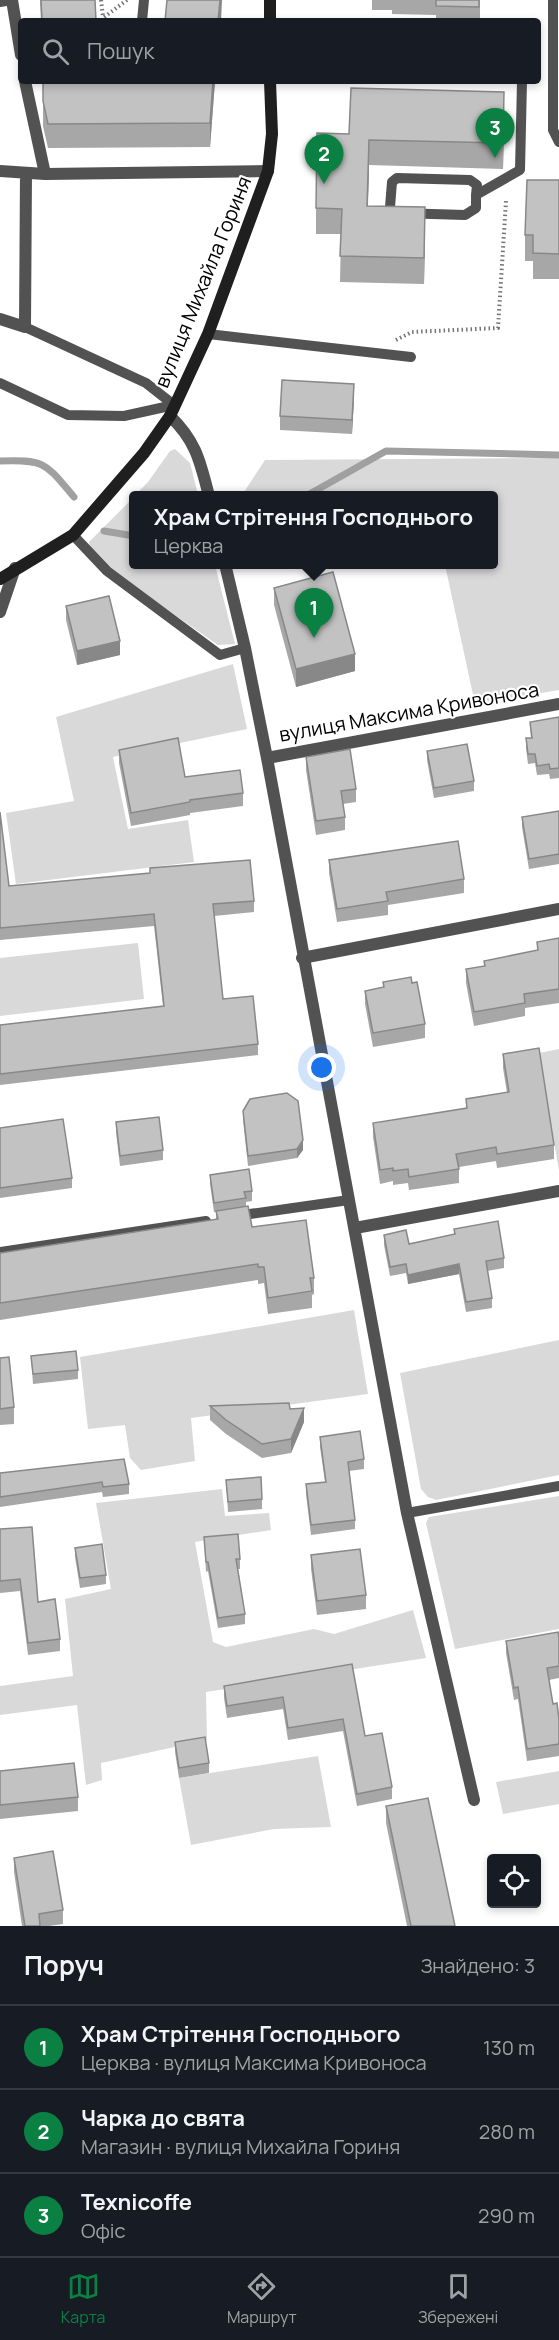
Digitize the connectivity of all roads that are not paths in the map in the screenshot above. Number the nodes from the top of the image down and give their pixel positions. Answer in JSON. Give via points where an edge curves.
{"nodes":[{"id":1,"x":12,"y":0,"type":"edge"},
{"id":2,"x":144,"y":0,"type":"edge"},
{"id":3,"x":270,"y":0,"type":"edge"},
{"id":4,"x":553,"y":0,"type":"edge"},
{"id":5,"x":0,"y":2,"type":"edge"},
{"id":6,"x":142,"y":18,"type":"edge"},
{"id":7,"x":270,"y":18,"type":"edge"},
{"id":8,"x":18,"y":37,"type":"edge"},
{"id":9,"x":26,"y":84,"type":"edge"},
{"id":10,"x":270,"y":84,"type":"edge"},
{"id":11,"x":522,"y":84,"type":"edge"},
{"id":12,"x":559,"y":142,"type":"edge"},
{"id":13,"x":0,"y":171,"type":"edge"},
{"id":14,"x":268,"y":171,"type":"junction"},
{"id":15,"x":26,"y":173,"type":"junction"},
{"id":16,"x":45,"y":174,"type":"junction"},
{"id":17,"x":476,"y":195,"type":"junction"},
{"id":18,"x":0,"y":320,"type":"edge"},
{"id":19,"x":25,"y":327,"type":"junction"},
{"id":20,"x":208,"y":334,"type":"junction"},
{"id":21,"x":411,"y":357,"type":"dead end"},
{"id":22,"x":0,"y":383,"type":"edge"},
{"id":23,"x":172,"y":410,"type":"junction"},
{"id":24,"x":208,"y":491,"type":"edge"},
{"id":25,"x":73,"y":535,"type":"junction"},
{"id":26,"x":15,"y":568,"type":"junction"},
{"id":27,"x":226,"y":569,"type":"edge"},
{"id":28,"x":0,"y":579,"type":"edge"},
{"id":29,"x":0,"y":612,"type":"edge"},
{"id":30,"x":245,"y":648,"type":"junction"},
{"id":31,"x":559,"y":704,"type":"edge"},
{"id":32,"x":267,"y":758,"type":"junction"},
{"id":33,"x":559,"y":909,"type":"edge"},
{"id":34,"x":303,"y":958,"type":"junction"},
{"id":35,"x":559,"y":1191,"type":"edge"},
{"id":36,"x":349,"y":1200,"type":"junction"},
{"id":37,"x":355,"y":1228,"type":"junction"},
{"id":38,"x":0,"y":1252,"type":"edge"},
{"id":39,"x":559,"y":1486,"type":"edge"},
{"id":40,"x":407,"y":1513,"type":"junction"},
{"id":41,"x":474,"y":1800,"type":"dead end"}],
"edges":[{"from":1,"to":5,"type":"lane"},
{"from":1,"to":8,"type":"street"},
{"from":2,"to":6,"type":"lane"},
{"from":3,"to":7,"type":"main road"},
{"from":4,"to":12,"type":"lane","via":[[553,130]]},
{"from":9,"to":16,"type":"street"},
{"from":10,"to":14,"type":"main road","name":"вулиця Михайла Гориня","via":[[272,134]]},
{"from":11,"to":17,"type":"lane","via":[[519,170]]},
{"from":13,"to":15,"type":"street"},
{"from":14,"to":16,"type":"street"},
{"from":14,"to":20,"type":"main road","name":"вулиця Михайла Гориня"},
{"from":15,"to":16,"type":"street"},
{"from":15,"to":19,"type":"street"},
{"from":17,"to":17,"type":"lane","via":[[477,185],[470,180],[397,178],[392,182],[390,207],[399,213],[465,216],[476,208]]},
{"from":18,"to":19,"type":"street"},
{"from":19,"to":23,"type":"lane","via":[[146,383]]},
{"from":20,"to":21,"type":"lane"},
{"from":20,"to":23,"type":"main road","name":"вулиця Михайла Гориня"},
{"from":22,"to":23,"type":"lane","via":[[68,415],[124,416]]},
{"from":23,"to":24,"type":"street","via":[[200,457]]},
{"from":23,"to":25,"type":"main road","name":"вулиця Михайла Гориня","via":[[144,453]]},
{"from":25,"to":26,"type":"main road","name":"вулиця Михайла Гориня"},
{"from":25,"to":30,"type":"lane","via":[[107,571],[220,655]]},
{"from":26,"to":28,"type":"main road","name":"вулиця Михайла Гориня"},
{"from":26,"to":29,"type":"street"},
{"from":27,"to":30,"type":"street"},
{"from":30,"to":32,"type":"street"},
{"from":31,"to":32,"type":"street","name":"вулиця Максима Кривоноса"},
{"from":32,"to":34,"type":"street"},
{"from":33,"to":34,"type":"street"},
{"from":34,"to":36,"type":"street"},
{"from":35,"to":37,"type":"street"},
{"from":36,"to":37,"type":"street"},
{"from":36,"to":38,"type":"lane"},
{"from":37,"to":40,"type":"street"},
{"from":39,"to":40,"type":"lane"},
{"from":40,"to":41,"type":"street"}]}
